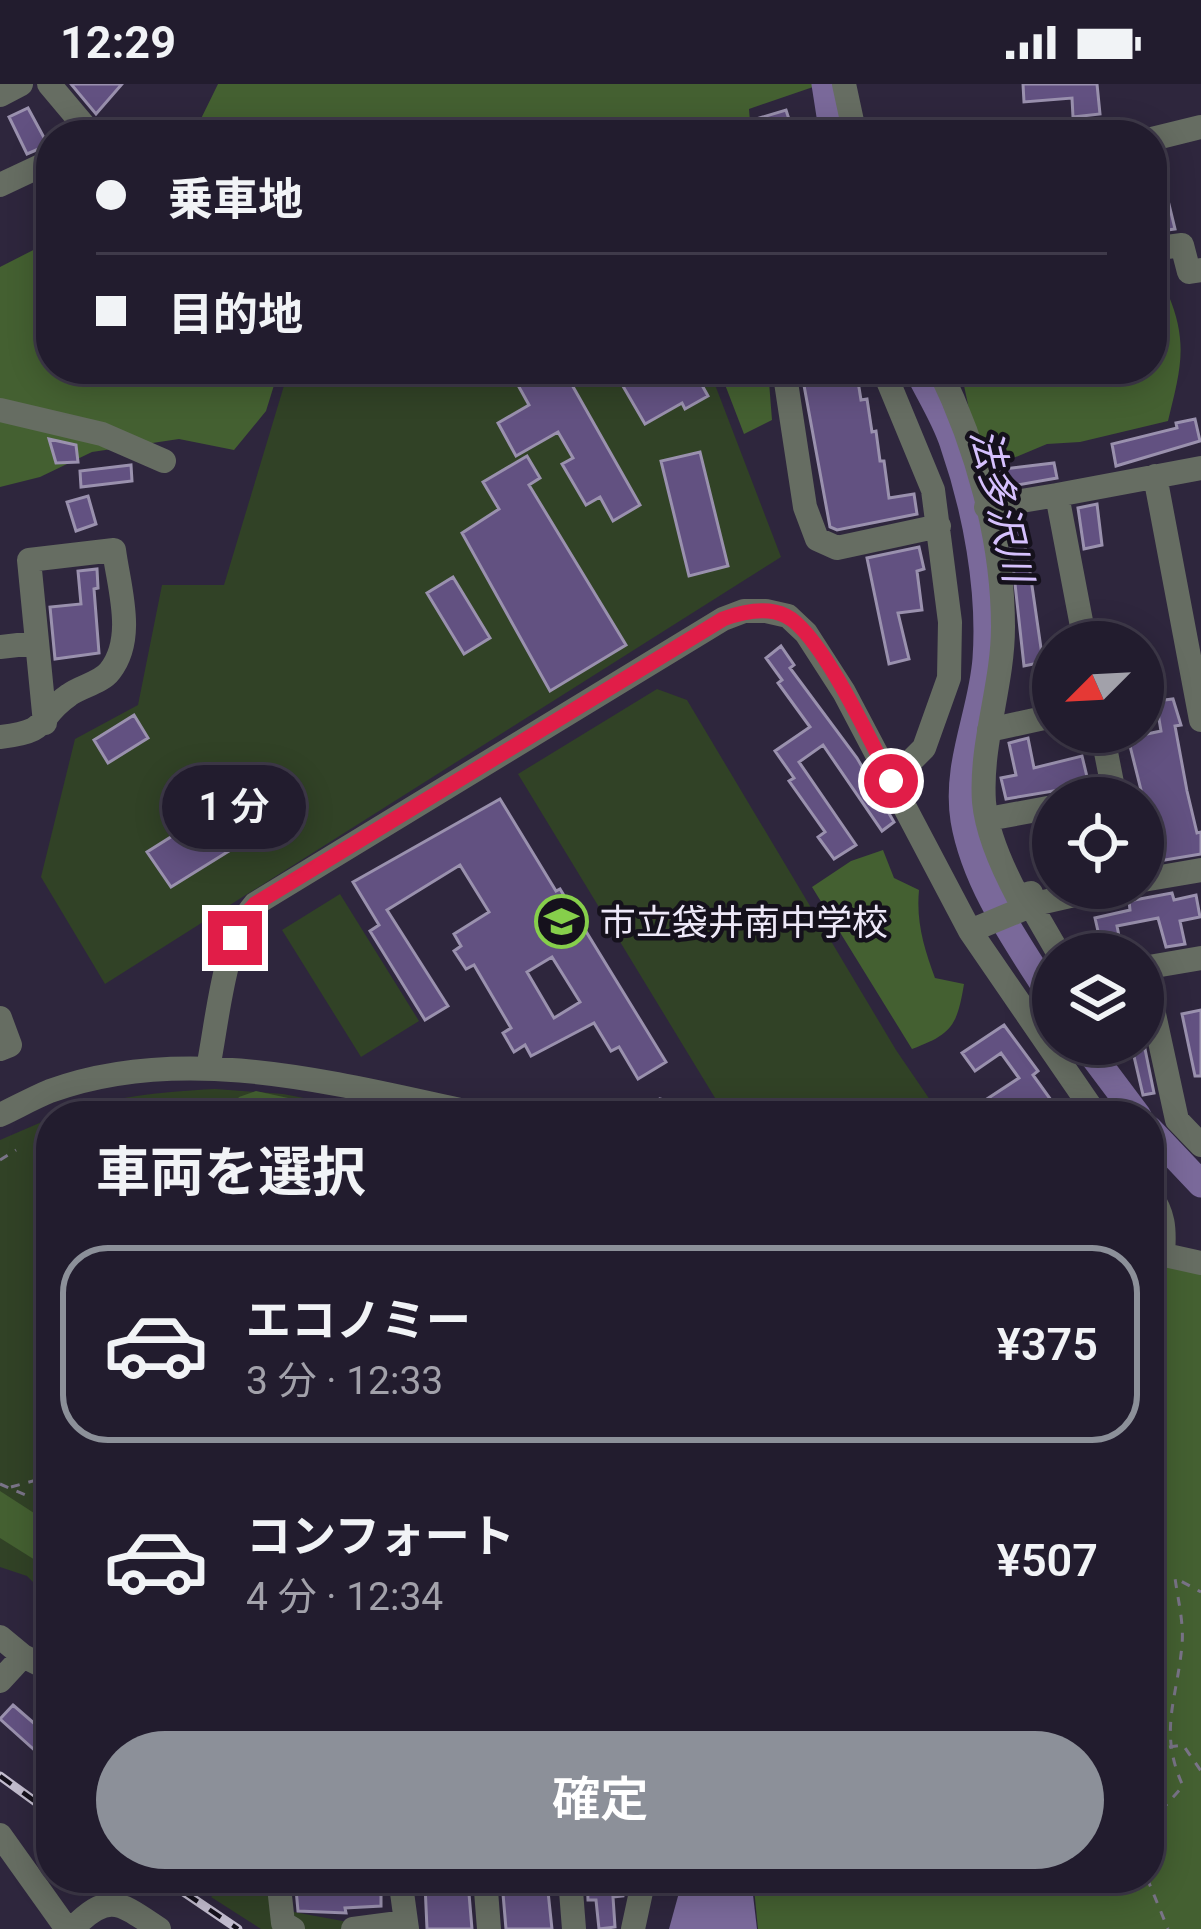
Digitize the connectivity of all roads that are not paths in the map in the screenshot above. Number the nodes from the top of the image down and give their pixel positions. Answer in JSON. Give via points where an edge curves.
{"nodes":[{"id":1,"x":21,"y":84,"type":"edge"},
{"id":2,"x":50,"y":84,"type":"edge"},
{"id":3,"x":844,"y":84,"type":"edge"},
{"id":4,"x":0,"y":95,"type":"edge"},
{"id":5,"x":79,"y":120,"type":"edge"},
{"id":6,"x":852,"y":120,"type":"edge"},
{"id":7,"x":1201,"y":127,"type":"edge"},
{"id":8,"x":1167,"y":135,"type":"edge"},
{"id":9,"x":36,"y":168,"type":"edge"},
{"id":10,"x":0,"y":185,"type":"edge"},
{"id":11,"x":1167,"y":247,"type":"edge"},
{"id":12,"x":1201,"y":270,"type":"edge"},
{"id":13,"x":786,"y":384,"type":"edge"},
{"id":14,"x":889,"y":384,"type":"edge"},
{"id":15,"x":945,"y":384,"type":"edge"},
{"id":16,"x":0,"y":410,"type":"edge"},
{"id":17,"x":164,"y":461,"type":"dead end"},
{"id":18,"x":1201,"y":468,"type":"edge"},
{"id":19,"x":1155,"y":476,"type":"junction"},
{"id":20,"x":1057,"y":495,"type":"junction"},
{"id":21,"x":986,"y":507,"type":"junction"},
{"id":22,"x":939,"y":526,"type":"junction"},
{"id":23,"x":1081,"y":621,"type":"edge"},
{"id":24,"x":35,"y":643,"type":"junction"},
{"id":25,"x":0,"y":647,"type":"edge"},
{"id":26,"x":1201,"y":720,"type":"edge"},
{"id":27,"x":1032,"y":721,"type":"edge"},
{"id":28,"x":45,"y":723,"type":"junction"},
{"id":29,"x":989,"y":730,"type":"junction"},
{"id":30,"x":0,"y":737,"type":"edge"},
{"id":31,"x":891,"y":781,"type":"junction"},
{"id":32,"x":1032,"y":811,"type":"edge"},
{"id":33,"x":988,"y":819,"type":"junction"},
{"id":34,"x":1201,"y":870,"type":"edge"},
{"id":35,"x":1164,"y":876,"type":"edge"},
{"id":36,"x":1032,"y":896,"type":"edge"},
{"id":37,"x":1032,"y":905,"type":"edge"},
{"id":38,"x":975,"y":928,"type":"junction"},
{"id":39,"x":1201,"y":958,"type":"edge"},
{"id":40,"x":1164,"y":964,"type":"edge"},
{"id":41,"x":0,"y":1018,"type":"edge"},
{"id":42,"x":0,"y":1049,"type":"edge"},
{"id":43,"x":1164,"y":1062,"type":"edge"},
{"id":44,"x":208,"y":1068,"type":"junction"},
{"id":45,"x":354,"y":1101,"type":"edge"},
{"id":46,"x":1087,"y":1101,"type":"edge"},
{"id":47,"x":0,"y":1115,"type":"edge"},
{"id":48,"x":1201,"y":1145,"type":"edge"},
{"id":49,"x":1164,"y":1255,"type":"edge"},
{"id":50,"x":1201,"y":1262,"type":"edge"},
{"id":51,"x":0,"y":1637,"type":"edge"},
{"id":52,"x":23,"y":1656,"type":"junction"},
{"id":53,"x":36,"y":1662,"type":"edge"},
{"id":54,"x":0,"y":1681,"type":"edge"},
{"id":55,"x":0,"y":1835,"type":"edge"},
{"id":56,"x":36,"y":1883,"type":"edge"},
{"id":57,"x":43,"y":1893,"type":"edge"},
{"id":58,"x":110,"y":1893,"type":"edge"},
{"id":59,"x":280,"y":1893,"type":"edge"},
{"id":60,"x":402,"y":1893,"type":"edge"},
{"id":61,"x":485,"y":1893,"type":"edge"},
{"id":62,"x":571,"y":1893,"type":"edge"},
{"id":63,"x":641,"y":1893,"type":"edge"},
{"id":64,"x":104,"y":1903,"type":"junction"},
{"id":65,"x":406,"y":1926,"type":"edge"},
{"id":66,"x":70,"y":1929,"type":"edge"},
{"id":67,"x":159,"y":1929,"type":"edge"},
{"id":68,"x":293,"y":1929,"type":"edge"},
{"id":69,"x":353,"y":1929,"type":"edge"},
{"id":70,"x":489,"y":1929,"type":"edge"},
{"id":71,"x":574,"y":1929,"type":"edge"},
{"id":72,"x":633,"y":1929,"type":"edge"}],
"edges":[{"from":1,"to":4,"type":"street"},
{"from":2,"to":5,"type":"street"},
{"from":3,"to":6,"type":"street"},
{"from":7,"to":8,"type":"street"},
{"from":9,"to":10,"type":"street"},
{"from":11,"to":12,"type":"street","via":[[1182,245],[1189,272]]},
{"from":13,"to":22,"type":"street","via":[[817,538],[837,548]]},
{"from":14,"to":22,"type":"street","via":[[933,490]]},
{"from":15,"to":21,"type":"street"},
{"from":16,"to":17,"type":"street","via":[[102,434]]},
{"from":18,"to":19,"type":"street"},
{"from":19,"to":20,"type":"street"},
{"from":19,"to":26,"type":"street"},
{"from":20,"to":21,"type":"street"},
{"from":20,"to":23,"type":"street"},
{"from":21,"to":29,"type":"street","via":[[1003,628]]},
{"from":22,"to":31,"type":"street","via":[[949,678],[924,748]]},
{"from":24,"to":25,"type":"street"},
{"from":24,"to":28,"type":"street"},
{"from":24,"to":28,"type":"street","via":[[28,560],[114,550],[125,638],[109,674],[65,697]]},
{"from":27,"to":29,"type":"street"},
{"from":28,"to":30,"type":"street","via":[[33,734]]},
{"from":29,"to":33,"type":"street"},
{"from":31,"to":38,"type":"street"},
{"from":31,"to":44,"type":"street","via":[[806,633],[788,616],[766,611],[723,619],[255,904],[235,938]]},
{"from":32,"to":33,"type":"street"},
{"from":33,"to":36,"type":"street","via":[[1018,897]]},
{"from":34,"to":35,"type":"street"},
{"from":37,"to":38,"type":"street"},
{"from":38,"to":46,"type":"street"},
{"from":39,"to":40,"type":"street"},
{"from":41,"to":42,"type":"street","via":[[10,1045]]},
{"from":43,"to":48,"type":"street","via":[[1177,1120]]},
{"from":44,"to":45,"type":"street"},
{"from":44,"to":47,"type":"street","via":[[92,1080]]},
{"from":49,"to":50,"type":"street"},
{"from":51,"to":52,"type":"street"},
{"from":52,"to":53,"type":"street"},
{"from":52,"to":54,"type":"street"},
{"from":55,"to":56,"type":"street"},
{"from":57,"to":66,"type":"street"},
{"from":58,"to":64,"type":"street"},
{"from":59,"to":68,"type":"street","via":[[283,1922]]},
{"from":60,"to":65,"type":"street"},
{"from":61,"to":70,"type":"street"},
{"from":62,"to":71,"type":"street"},
{"from":63,"to":72,"type":"street"},
{"from":64,"to":66,"type":"street"},
{"from":64,"to":67,"type":"street","via":[[123,1905]]},
{"from":65,"to":69,"type":"street"}]}
